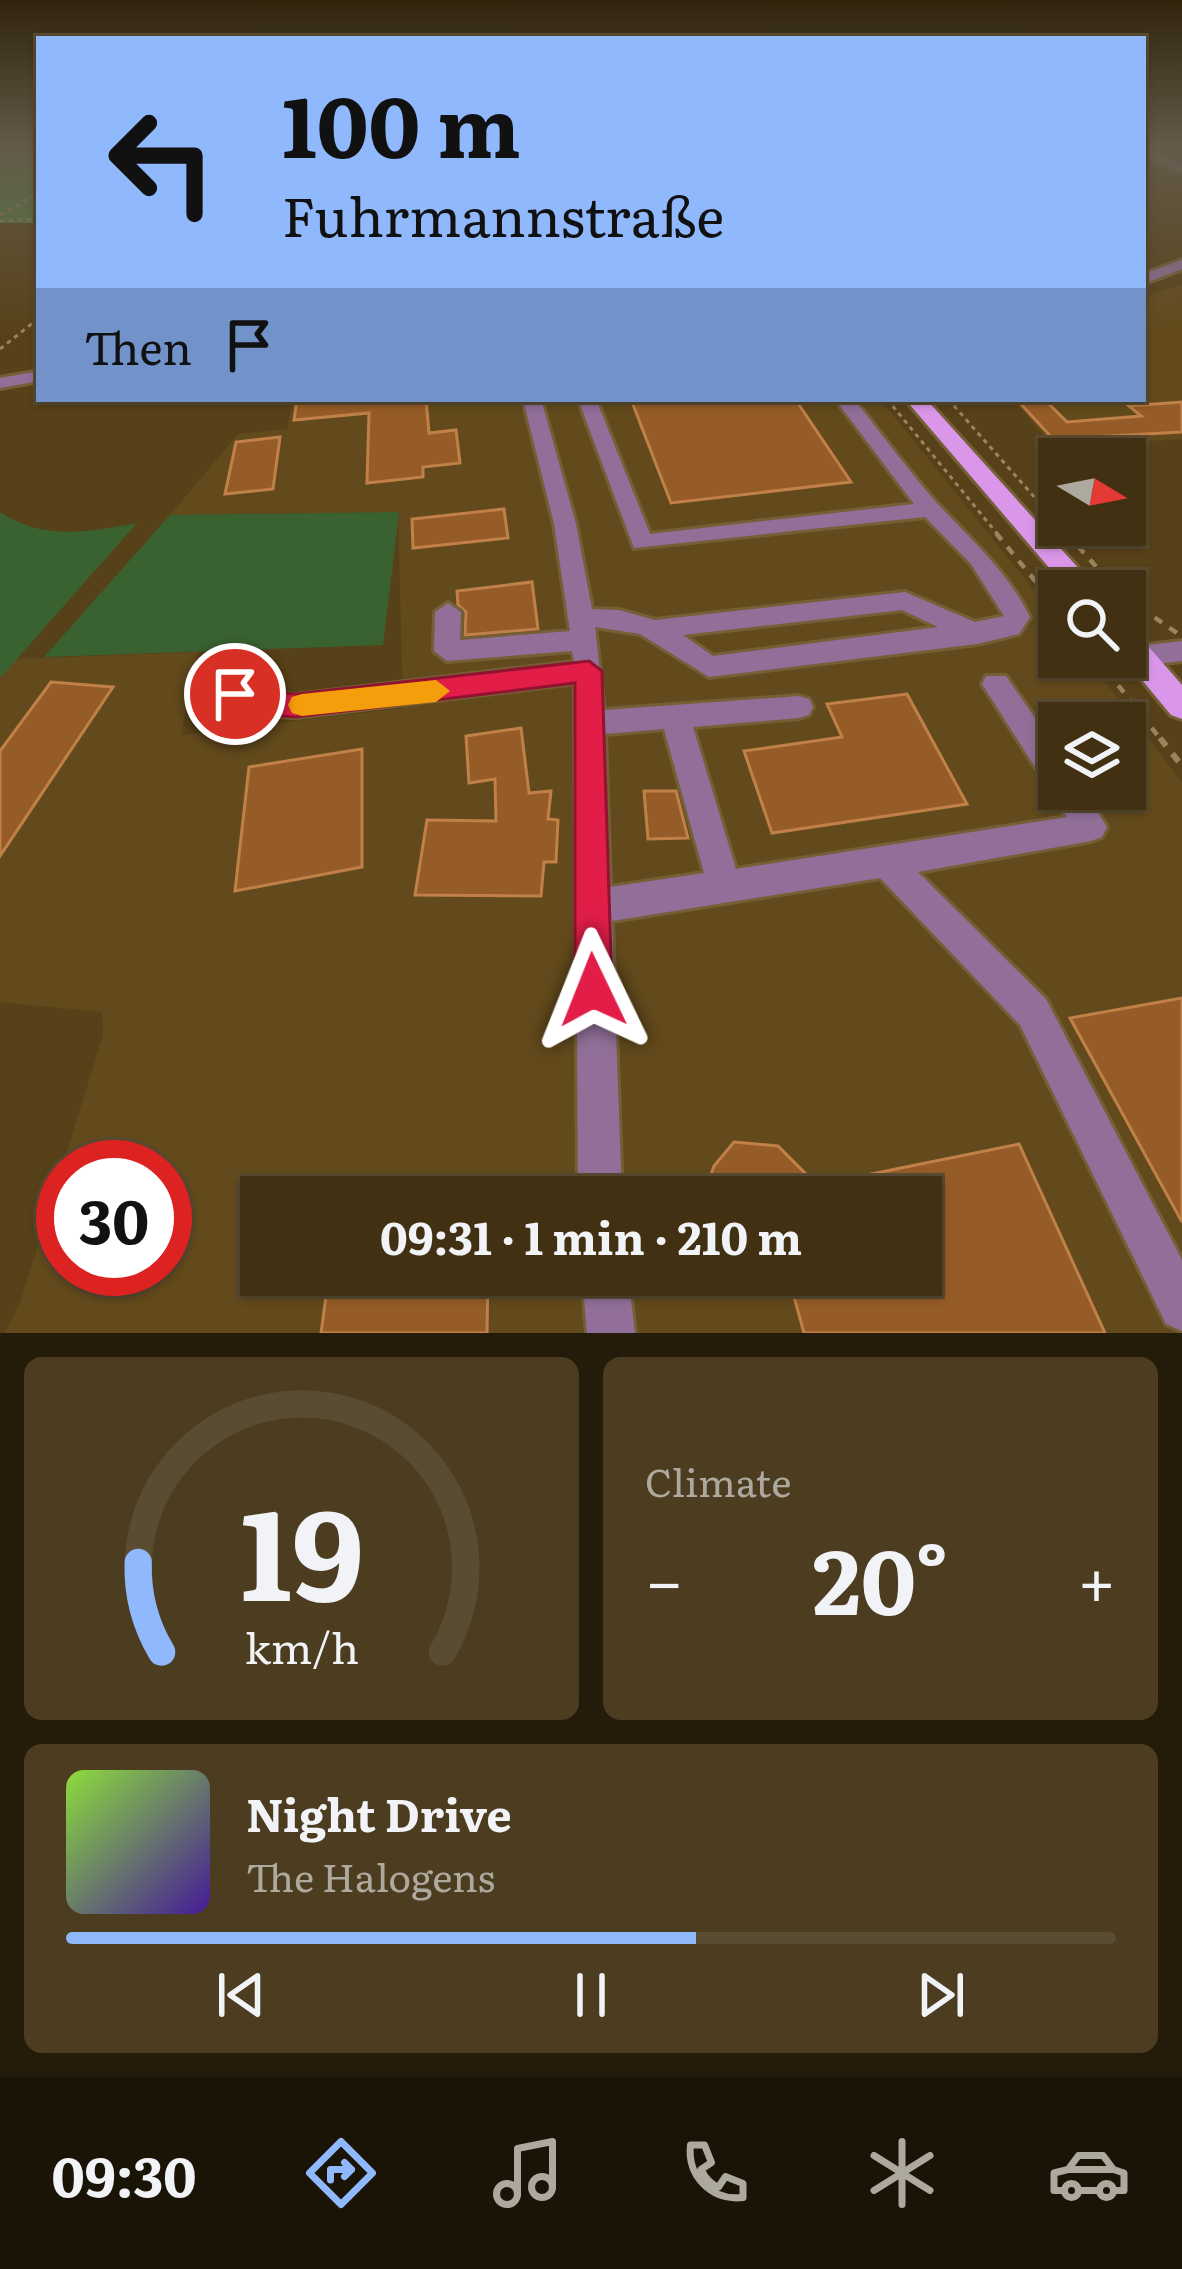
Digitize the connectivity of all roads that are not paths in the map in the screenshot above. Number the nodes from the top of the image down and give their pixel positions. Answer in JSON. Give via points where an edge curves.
{"nodes":[{"id":1,"x":1182,"y":264,"type":"edge"},
{"id":2,"x":1146,"y":278,"type":"edge"},
{"id":3,"x":36,"y":377,"type":"edge"},
{"id":4,"x":0,"y":383,"type":"edge"},
{"id":5,"x":533,"y":402,"type":"edge"},
{"id":6,"x":588,"y":402,"type":"edge"},
{"id":7,"x":846,"y":402,"type":"edge"},
{"id":8,"x":918,"y":402,"type":"edge"},
{"id":9,"x":930,"y":509,"type":"junction"},
{"id":10,"x":1066,"y":570,"type":"edge"},
{"id":11,"x":448,"y":612,"type":"dead end"},
{"id":12,"x":581,"y":629,"type":"junction"},
{"id":13,"x":655,"y":629,"type":"junction"},
{"id":14,"x":977,"y":634,"type":"junction"},
{"id":15,"x":1146,"y":649,"type":"edge"},
{"id":16,"x":1182,"y":651,"type":"edge"},
{"id":17,"x":1146,"y":664,"type":"edge"},
{"id":18,"x":589,"y":671,"type":"junction"},
{"id":19,"x":996,"y":684,"type":"dead end"},
{"id":20,"x":235,"y":694,"type":"dead end"},
{"id":21,"x":1182,"y":706,"type":"edge"},
{"id":22,"x":799,"y":707,"type":"dead end"},
{"id":23,"x":676,"y":716,"type":"junction"},
{"id":24,"x":590,"y":723,"type":"junction"},
{"id":25,"x":1038,"y":747,"type":"edge"},
{"id":26,"x":1080,"y":810,"type":"edge"},
{"id":27,"x":886,"y":862,"type":"junction"},
{"id":28,"x":724,"y":886,"type":"junction"},
{"id":29,"x":591,"y":908,"type":"junction"},
{"id":30,"x":600,"y":1176,"type":"edge"},
{"id":31,"x":607,"y":1296,"type":"edge"},
{"id":32,"x":1182,"y":1308,"type":"edge"},
{"id":33,"x":610,"y":1333,"type":"edge"}],
"edges":[{"from":1,"to":2,"type":"street"},
{"from":3,"to":4,"type":"street"},
{"from":5,"to":12,"type":"street","via":[[566,524]]},
{"from":6,"to":9,"type":"street","via":[[642,543]]},
{"from":7,"to":9,"type":"street"},
{"from":8,"to":10,"type":"main road"},
{"from":9,"to":14,"type":"street","via":[[956,531],[1017,616],[1001,632]]},
{"from":11,"to":12,"type":"street","via":[[447,651]]},
{"from":12,"to":13,"type":"street","via":[[612,615]]},
{"from":12,"to":18,"type":"street"},
{"from":13,"to":14,"type":"street","via":[[905,601]]},
{"from":13,"to":14,"type":"street","via":[[709,667]]},
{"from":15,"to":16,"type":"street"},
{"from":17,"to":21,"type":"main road"},
{"from":18,"to":20,"type":"street","via":[[296,706]]},
{"from":18,"to":24,"type":"street"},
{"from":19,"to":25,"type":"street"},
{"from":22,"to":23,"type":"street"},
{"from":23,"to":24,"type":"street"},
{"from":23,"to":28,"type":"street"},
{"from":24,"to":29,"type":"street"},
{"from":26,"to":27,"type":"street","via":[[1091,827]]},
{"from":27,"to":28,"type":"street"},
{"from":27,"to":32,"type":"street","via":[[1034,1012]]},
{"from":28,"to":29,"type":"street"},
{"from":29,"to":30,"type":"street"},
{"from":31,"to":33,"type":"street"}]}
